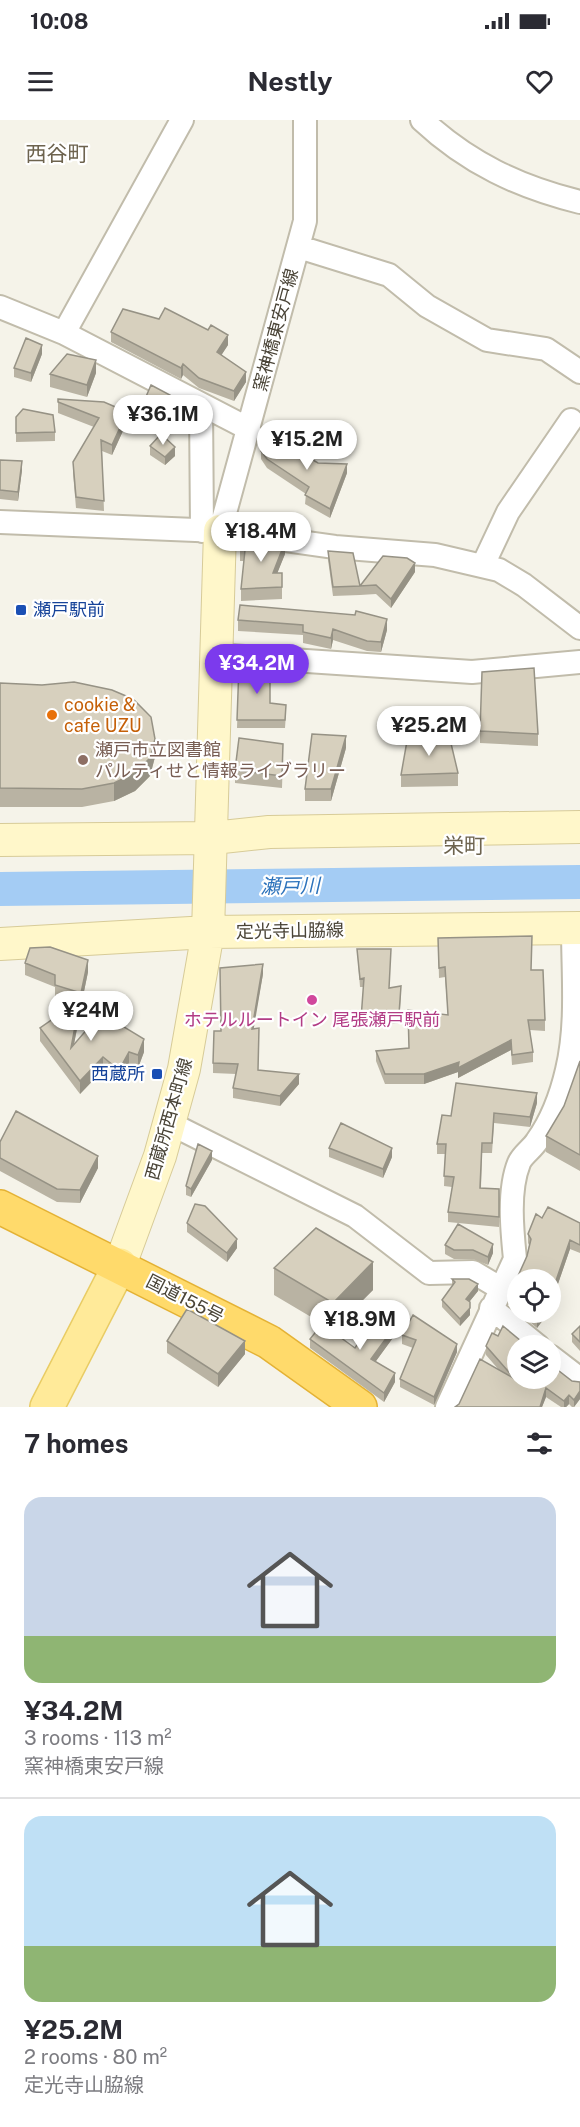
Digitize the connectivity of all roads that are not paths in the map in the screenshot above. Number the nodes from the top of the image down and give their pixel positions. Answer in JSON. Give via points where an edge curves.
{"nodes":[{"id":1,"x":182,"y":120,"type":"edge"},
{"id":2,"x":305,"y":120,"type":"edge"},
{"id":3,"x":422,"y":120,"type":"edge"},
{"id":4,"x":580,"y":202,"type":"edge"},
{"id":5,"x":299,"y":247,"type":"junction"},
{"id":6,"x":0,"y":307,"type":"edge"},
{"id":7,"x":64,"y":333,"type":"junction"},
{"id":8,"x":580,"y":372,"type":"edge"},
{"id":9,"x":201,"y":405,"type":"junction"},
{"id":10,"x":571,"y":420,"type":"dead end"},
{"id":11,"x":249,"y":429,"type":"junction"},
{"id":12,"x":0,"y":522,"type":"edge"},
{"id":13,"x":211,"y":531,"type":"junction"},
{"id":14,"x":483,"y":565,"type":"junction"},
{"id":15,"x":580,"y":628,"type":"edge"},
{"id":16,"x":216,"y":655,"type":"junction"},
{"id":17,"x":580,"y":662,"type":"edge"},
{"id":18,"x":580,"y":827,"type":"edge"},
{"id":19,"x":0,"y":840,"type":"edge"},
{"id":20,"x":213,"y":847,"type":"junction"},
{"id":21,"x":209,"y":926,"type":"junction"},
{"id":22,"x":576,"y":928,"type":"edge"},
{"id":23,"x":0,"y":944,"type":"edge"},
{"id":24,"x":169,"y":1123,"type":"junction"},
{"id":25,"x":0,"y":1207,"type":"edge"},
{"id":26,"x":120,"y":1265,"type":"junction"},
{"id":27,"x":495,"y":1298,"type":"junction"},
{"id":28,"x":528,"y":1335,"type":"edge"},
{"id":29,"x":561,"y":1364,"type":"edge"},
{"id":30,"x":580,"y":1379,"type":"edge"},
{"id":31,"x":47,"y":1407,"type":"edge"},
{"id":32,"x":359,"y":1407,"type":"edge"},
{"id":33,"x":447,"y":1407,"type":"edge"}],
"edges":[{"from":1,"to":7,"type":"street"},
{"from":2,"to":5,"type":"street","name":"窯神橋東安戸線","via":[[305,220]]},
{"from":3,"to":4,"type":"street","via":[[494,174],[539,192]]},
{"from":5,"to":8,"type":"street","via":[[389,275],[427,306],[487,340],[546,349]]},
{"from":5,"to":11,"type":"street","name":"窯神橋東安戸線"},
{"from":6,"to":7,"type":"street"},
{"from":7,"to":9,"type":"street"},
{"from":9,"to":11,"type":"street"},
{"from":9,"to":13,"type":"street"},
{"from":10,"to":14,"type":"street","via":[[508,512]]},
{"from":11,"to":13,"type":"street","name":"窯神橋東安戸線"},
{"from":12,"to":13,"type":"street"},
{"from":13,"to":14,"type":"street","via":[[435,555]]},
{"from":13,"to":16,"type":"main road","name":"窯神橋東安戸線"},
{"from":14,"to":15,"type":"street","via":[[524,585]]},
{"from":16,"to":17,"type":"street","via":[[472,672]]},
{"from":16,"to":20,"type":"main road","name":"窯神橋東安戸線"},
{"from":18,"to":20,"type":"main road","via":[[269,832]]},
{"from":19,"to":20,"type":"main road"},
{"from":20,"to":21,"type":"main road","name":"窯神橋東安戸線"},
{"from":21,"to":22,"type":"main road","name":"定光寺山脇線"},
{"from":21,"to":23,"type":"main road","name":"定光寺山脇線"},
{"from":21,"to":24,"type":"main road","name":"西蔵所西本町線","via":[[191,1041]]},
{"from":22,"to":27,"type":"street","via":[[573,1035],[567,1070],[555,1111],[519,1162],[514,1188],[515,1259]]},
{"from":24,"to":26,"type":"main road","name":"西蔵所西本町線"},
{"from":24,"to":27,"type":"street","via":[[356,1216],[429,1274],[473,1272]]},
{"from":25,"to":26,"type":"highway","name":"国道155号"},
{"from":26,"to":31,"type":"main road"},
{"from":26,"to":32,"type":"highway","name":"国道155号","via":[[269,1342]]},
{"from":27,"to":28,"type":"street"},
{"from":27,"to":33,"type":"street"},
{"from":29,"to":30,"type":"street"}]}
